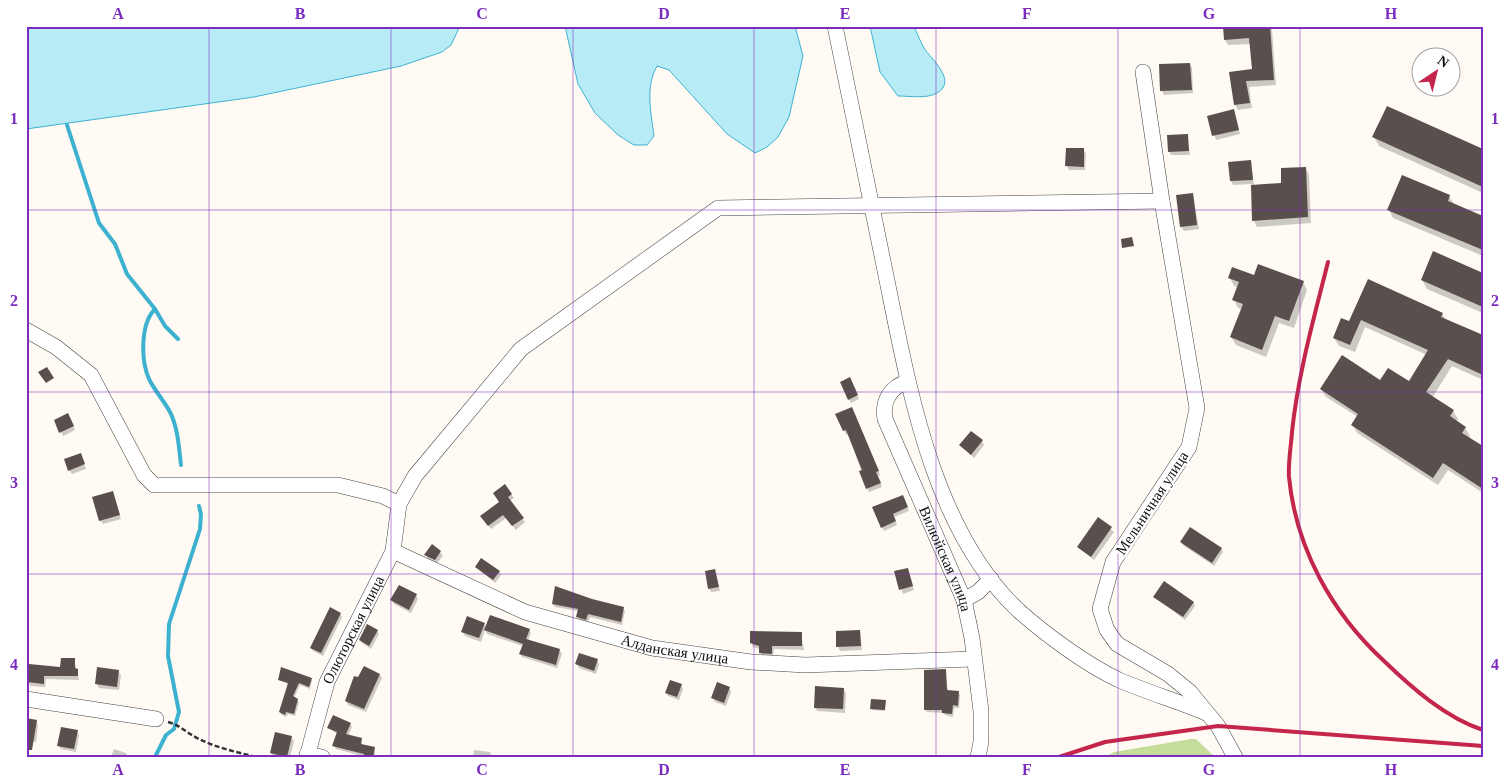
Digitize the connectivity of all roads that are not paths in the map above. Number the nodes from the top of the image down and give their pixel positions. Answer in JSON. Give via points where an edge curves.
{"nodes":[{"id":1,"x":835,"y":26,"type":"edge"},
{"id":2,"x":1143,"y":72,"type":"dead end"},
{"id":3,"x":1162,"y":200,"type":"junction"},
{"id":4,"x":872,"y":206,"type":"junction"},
{"id":5,"x":26,"y":330,"type":"edge"},
{"id":6,"x":908,"y":382,"type":"junction"},
{"id":7,"x":399,"y":504,"type":"junction"},
{"id":8,"x":393,"y":551,"type":"junction"},
{"id":9,"x":991,"y":579,"type":"junction"},
{"id":10,"x":964,"y":600,"type":"junction"},
{"id":11,"x":973,"y":659,"type":"junction"},
{"id":12,"x":26,"y":698,"type":"edge"},
{"id":13,"x":1206,"y":713,"type":"junction"},
{"id":14,"x":163,"y":721,"type":"road end"},
{"id":15,"x":312,"y":756,"type":"edge"},
{"id":16,"x":978,"y":757,"type":"edge"},
{"id":17,"x":1234,"y":757,"type":"edge"}],
"edges":[{"from":1,"to":4,"type":"street"},
{"from":2,"to":3,"type":"street","name":"Мельничная улица"},
{"from":3,"to":4,"type":"street"},
{"from":3,"to":13,"type":"street","name":"Мельничная улица","via":[[1197,408],[1189,447],[1113,562],[1100,609],[1107,630],[1117,644],[1168,674],[1190,692]]},
{"from":4,"to":6,"type":"street"},
{"from":4,"to":7,"type":"street","via":[[718,208],[522,349],[416,476]]},
{"from":5,"to":7,"type":"street","via":[[56,347],[91,374],[144,475],[154,485],[338,485],[383,496]]},
{"from":6,"to":9,"type":"street","via":[[954,522]]},
{"from":6,"to":10,"type":"street","name":"Вилюйская улица","via":[[898,385],[888,396],[884,407],[885,419]]},
{"from":7,"to":8,"type":"street","name":"Олюторская улица"},
{"from":8,"to":11,"type":"street","name":"Алданская улица","via":[[525,612],[652,648],[751,662],[805,664]]},
{"from":8,"to":15,"type":"street","name":"Олюторская улица","via":[[330,675]]},
{"from":9,"to":10,"type":"street"},
{"from":9,"to":13,"type":"street","via":[[1019,611],[1088,664],[1119,680]]},
{"from":10,"to":11,"type":"street","name":"Вилюйская улица"},
{"from":11,"to":16,"type":"street","name":"Вилюйская улица","via":[[981,711]]},
{"from":12,"to":14,"type":"street"},
{"from":13,"to":17,"type":"street","name":"Мельничная улица","via":[[1218,726]]}]}
